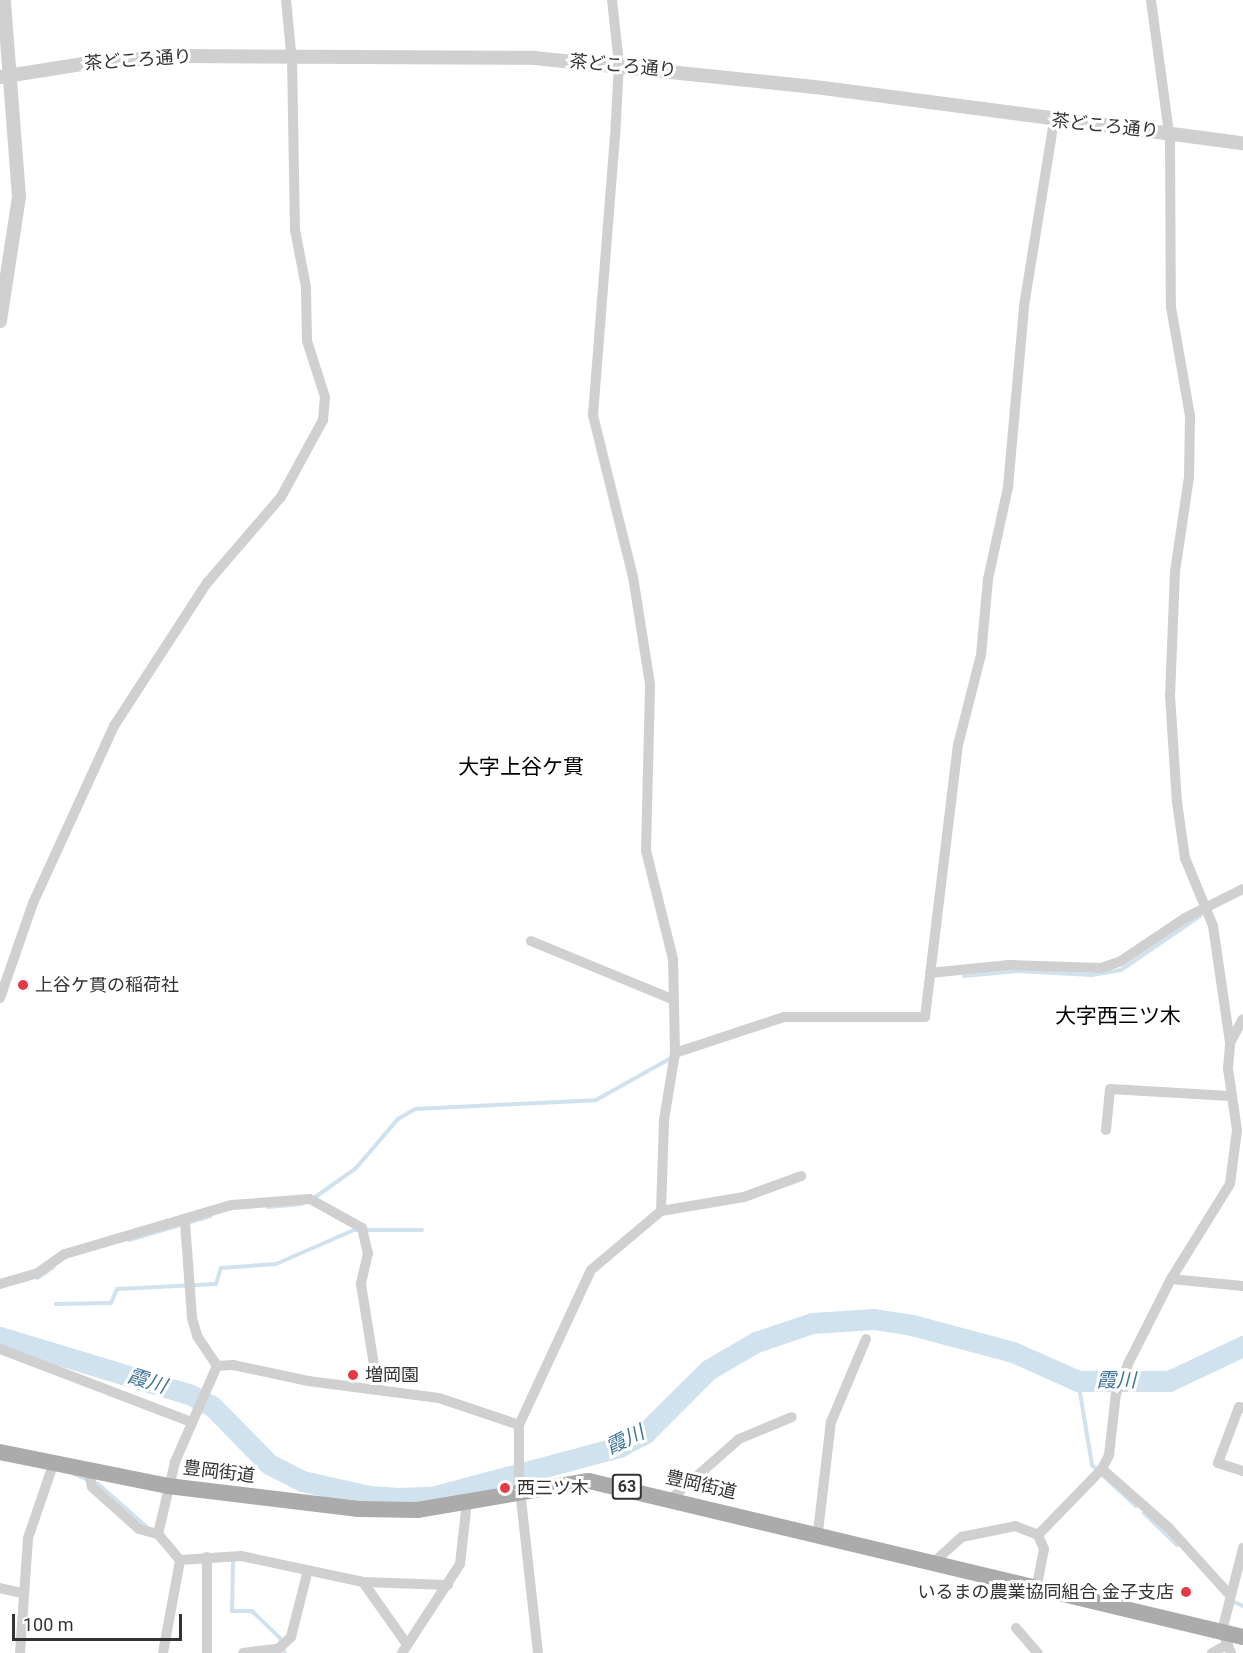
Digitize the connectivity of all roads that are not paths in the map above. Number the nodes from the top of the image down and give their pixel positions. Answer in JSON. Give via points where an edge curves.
{"nodes":[{"id":1,"x":3,"y":0,"type":"edge"},
{"id":2,"x":286,"y":0,"type":"edge"},
{"id":3,"x":612,"y":0,"type":"edge"},
{"id":4,"x":1151,"y":0,"type":"edge"},
{"id":5,"x":290,"y":53,"type":"junction"},
{"id":6,"x":619,"y":64,"type":"junction"},
{"id":7,"x":5,"y":76,"type":"edge"},
{"id":8,"x":1054,"y":121,"type":"junction"},
{"id":9,"x":1167,"y":133,"type":"junction"},
{"id":10,"x":1243,"y":143,"type":"edge"},
{"id":11,"x":0,"y":321,"type":"edge"},
{"id":12,"x":1243,"y":889,"type":"edge"},
{"id":13,"x":1207,"y":906,"type":"junction"},
{"id":14,"x":531,"y":941,"type":"dead end"},
{"id":15,"x":930,"y":973,"type":"junction"},
{"id":16,"x":0,"y":998,"type":"edge"},
{"id":17,"x":672,"y":999,"type":"junction"},
{"id":18,"x":1243,"y":1020,"type":"edge"},
{"id":19,"x":1230,"y":1043,"type":"junction"},
{"id":20,"x":675,"y":1053,"type":"junction"},
{"id":21,"x":1230,"y":1096,"type":"junction"},
{"id":22,"x":1240,"y":1129,"type":"edge"},
{"id":23,"x":1106,"y":1130,"type":"dead end"},
{"id":24,"x":801,"y":1176,"type":"dead end"},
{"id":25,"x":661,"y":1211,"type":"junction"},
{"id":26,"x":185,"y":1222,"type":"junction"},
{"id":27,"x":1171,"y":1279,"type":"junction"},
{"id":28,"x":0,"y":1284,"type":"edge"},
{"id":29,"x":1243,"y":1286,"type":"edge"},
{"id":30,"x":866,"y":1339,"type":"dead end"},
{"id":31,"x":0,"y":1349,"type":"edge"},
{"id":32,"x":217,"y":1366,"type":"junction"},
{"id":33,"x":378,"y":1390,"type":"junction"},
{"id":34,"x":1243,"y":1408,"type":"edge"},
{"id":35,"x":792,"y":1418,"type":"dead end"},
{"id":36,"x":191,"y":1422,"type":"junction"},
{"id":37,"x":519,"y":1425,"type":"junction"},
{"id":38,"x":0,"y":1452,"type":"edge"},
{"id":39,"x":53,"y":1465,"type":"junction"},
{"id":40,"x":1243,"y":1471,"type":"edge"},
{"id":41,"x":1100,"y":1472,"type":"junction"},
{"id":42,"x":89,"y":1473,"type":"junction"},
{"id":43,"x":168,"y":1486,"type":"junction"},
{"id":44,"x":520,"y":1486,"type":"junction"},
{"id":45,"x":672,"y":1498,"type":"junction"},
{"id":46,"x":467,"y":1502,"type":"junction"},
{"id":47,"x":818,"y":1532,"type":"junction"},
{"id":48,"x":158,"y":1534,"type":"junction"},
{"id":49,"x":1038,"y":1535,"type":"junction"},
{"id":50,"x":1243,"y":1548,"type":"edge"},
{"id":51,"x":207,"y":1557,"type":"junction"},
{"id":52,"x":180,"y":1560,"type":"junction"},
{"id":53,"x":934,"y":1562,"type":"junction"},
{"id":54,"x":308,"y":1570,"type":"junction"},
{"id":55,"x":363,"y":1582,"type":"junction"},
{"id":56,"x":448,"y":1585,"type":"junction"},
{"id":57,"x":1037,"y":1586,"type":"junction"},
{"id":58,"x":0,"y":1588,"type":"edge"},
{"id":59,"x":22,"y":1593,"type":"junction"},
{"id":60,"x":1228,"y":1593,"type":"junction"},
{"id":61,"x":1016,"y":1628,"type":"dead end"},
{"id":62,"x":1231,"y":1641,"type":"edge"},
{"id":63,"x":404,"y":1648,"type":"edge"},
{"id":64,"x":279,"y":1651,"type":"edge"},
{"id":65,"x":20,"y":1653,"type":"edge"},
{"id":66,"x":163,"y":1653,"type":"edge"},
{"id":67,"x":207,"y":1653,"type":"edge"},
{"id":68,"x":243,"y":1653,"type":"edge"},
{"id":69,"x":538,"y":1653,"type":"edge"},
{"id":70,"x":1038,"y":1653,"type":"edge"},
{"id":71,"x":1212,"y":1653,"type":"edge"}],
"edges":[{"from":1,"to":7,"type":"street"},
{"from":2,"to":5,"type":"street"},
{"from":3,"to":6,"type":"street"},
{"from":4,"to":9,"type":"street"},
{"from":5,"to":6,"type":"street","name":"茶どころ通り"},
{"from":5,"to":7,"type":"street","name":"茶どころ通り","via":[[135,59]]},
{"from":5,"to":16,"type":"street","via":[[296,230],[306,287],[307,341],[325,397],[323,420],[281,497],[207,583],[114,726],[33,903]]},
{"from":6,"to":8,"type":"street","name":"茶どころ通り"},
{"from":6,"to":17,"type":"street","via":[[593,415],[633,577],[650,684],[646,851],[672,953]]},
{"from":7,"to":11,"type":"street","via":[[19,197]]},
{"from":8,"to":9,"type":"street","name":"茶どころ通り"},
{"from":8,"to":15,"type":"street","via":[[1024,306],[1008,487],[988,579],[981,655],[958,745]]},
{"from":9,"to":10,"type":"street","name":"茶どころ通り"},
{"from":9,"to":13,"type":"street","via":[[1171,307],[1190,434],[1189,477],[1175,572],[1172,734],[1181,843]]},
{"from":12,"to":13,"type":"street"},
{"from":13,"to":15,"type":"street","via":[[1121,961],[1101,968],[1009,965]]},
{"from":13,"to":19,"type":"street"},
{"from":14,"to":17,"type":"street"},
{"from":15,"to":20,"type":"street","via":[[925,1017],[784,1017]]},
{"from":17,"to":20,"type":"street"},
{"from":18,"to":19,"type":"street"},
{"from":19,"to":21,"type":"street"},
{"from":20,"to":25,"type":"street","via":[[664,1120]]},
{"from":21,"to":22,"type":"street"},
{"from":21,"to":23,"type":"street","via":[[1110,1089]]},
{"from":22,"to":27,"type":"street","via":[[1230,1184]]},
{"from":24,"to":25,"type":"street","via":[[744,1197]]},
{"from":25,"to":37,"type":"street","via":[[591,1270]]},
{"from":26,"to":28,"type":"street","via":[[90,1245],[65,1254],[36,1274]]},
{"from":26,"to":32,"type":"street","via":[[192,1318],[197,1336]]},
{"from":26,"to":33,"type":"street","via":[[232,1205],[310,1199],[362,1228],[368,1253],[361,1284]]},
{"from":27,"to":29,"type":"street"},
{"from":27,"to":41,"type":"street","via":[[1116,1394],[1109,1455]]},
{"from":30,"to":47,"type":"street","via":[[831,1422]]},
{"from":31,"to":36,"type":"street"},
{"from":32,"to":33,"type":"street","via":[[233,1365]]},
{"from":32,"to":36,"type":"street"},
{"from":33,"to":37,"type":"street","via":[[440,1398]]},
{"from":34,"to":40,"type":"street","via":[[1239,1407],[1218,1463]]},
{"from":35,"to":45,"type":"street","via":[[739,1439]]},
{"from":36,"to":43,"type":"street"},
{"from":37,"to":44,"type":"street"},
{"from":38,"to":39,"type":"main road","name":"豊岡街道","number":"63"},
{"from":39,"to":42,"type":"main road","name":"豊岡街道","number":"63"},
{"from":39,"to":59,"type":"street","via":[[28,1538]]},
{"from":41,"to":49,"type":"street"},
{"from":41,"to":60,"type":"street","via":[[1169,1528]]},
{"from":42,"to":43,"type":"main road","name":"豊岡街道","number":"63"},
{"from":42,"to":48,"type":"street","via":[[92,1487],[139,1528]]},
{"from":43,"to":46,"type":"main road","name":"豊岡街道","number":"63","via":[[359,1509],[417,1510]]},
{"from":43,"to":48,"type":"street"},
{"from":44,"to":45,"type":"main road","name":"豊岡街道","number":"63","via":[[589,1481]]},
{"from":44,"to":46,"type":"main road","name":"豊岡街道","number":"63"},
{"from":44,"to":69,"type":"street"},
{"from":45,"to":47,"type":"main road","name":"豊岡街道","number":"63"},
{"from":46,"to":56,"type":"street","via":[[460,1564]]},
{"from":47,"to":53,"type":"main road","name":"豊岡街道","number":"63"},
{"from":48,"to":52,"type":"street"},
{"from":49,"to":53,"type":"street","via":[[1003,1526],[962,1536]]},
{"from":49,"to":57,"type":"street","via":[[1046,1558]]},
{"from":50,"to":60,"type":"street"},
{"from":51,"to":52,"type":"street"},
{"from":51,"to":54,"type":"street","via":[[241,1556]]},
{"from":51,"to":67,"type":"street"},
{"from":52,"to":66,"type":"street"},
{"from":53,"to":57,"type":"main road","name":"豊岡街道","number":"63"},
{"from":54,"to":55,"type":"street"},
{"from":54,"to":64,"type":"street","via":[[291,1637]]},
{"from":55,"to":56,"type":"street"},
{"from":55,"to":63,"type":"street"},
{"from":56,"to":63,"type":"street"},
{"from":57,"to":62,"type":"main road","name":"豊岡街道","number":"63"},
{"from":58,"to":59,"type":"street"},
{"from":59,"to":65,"type":"street"},
{"from":60,"to":62,"type":"street"},
{"from":61,"to":70,"type":"street"},
{"from":62,"to":71,"type":"street"},
{"from":64,"to":68,"type":"street"}]}
